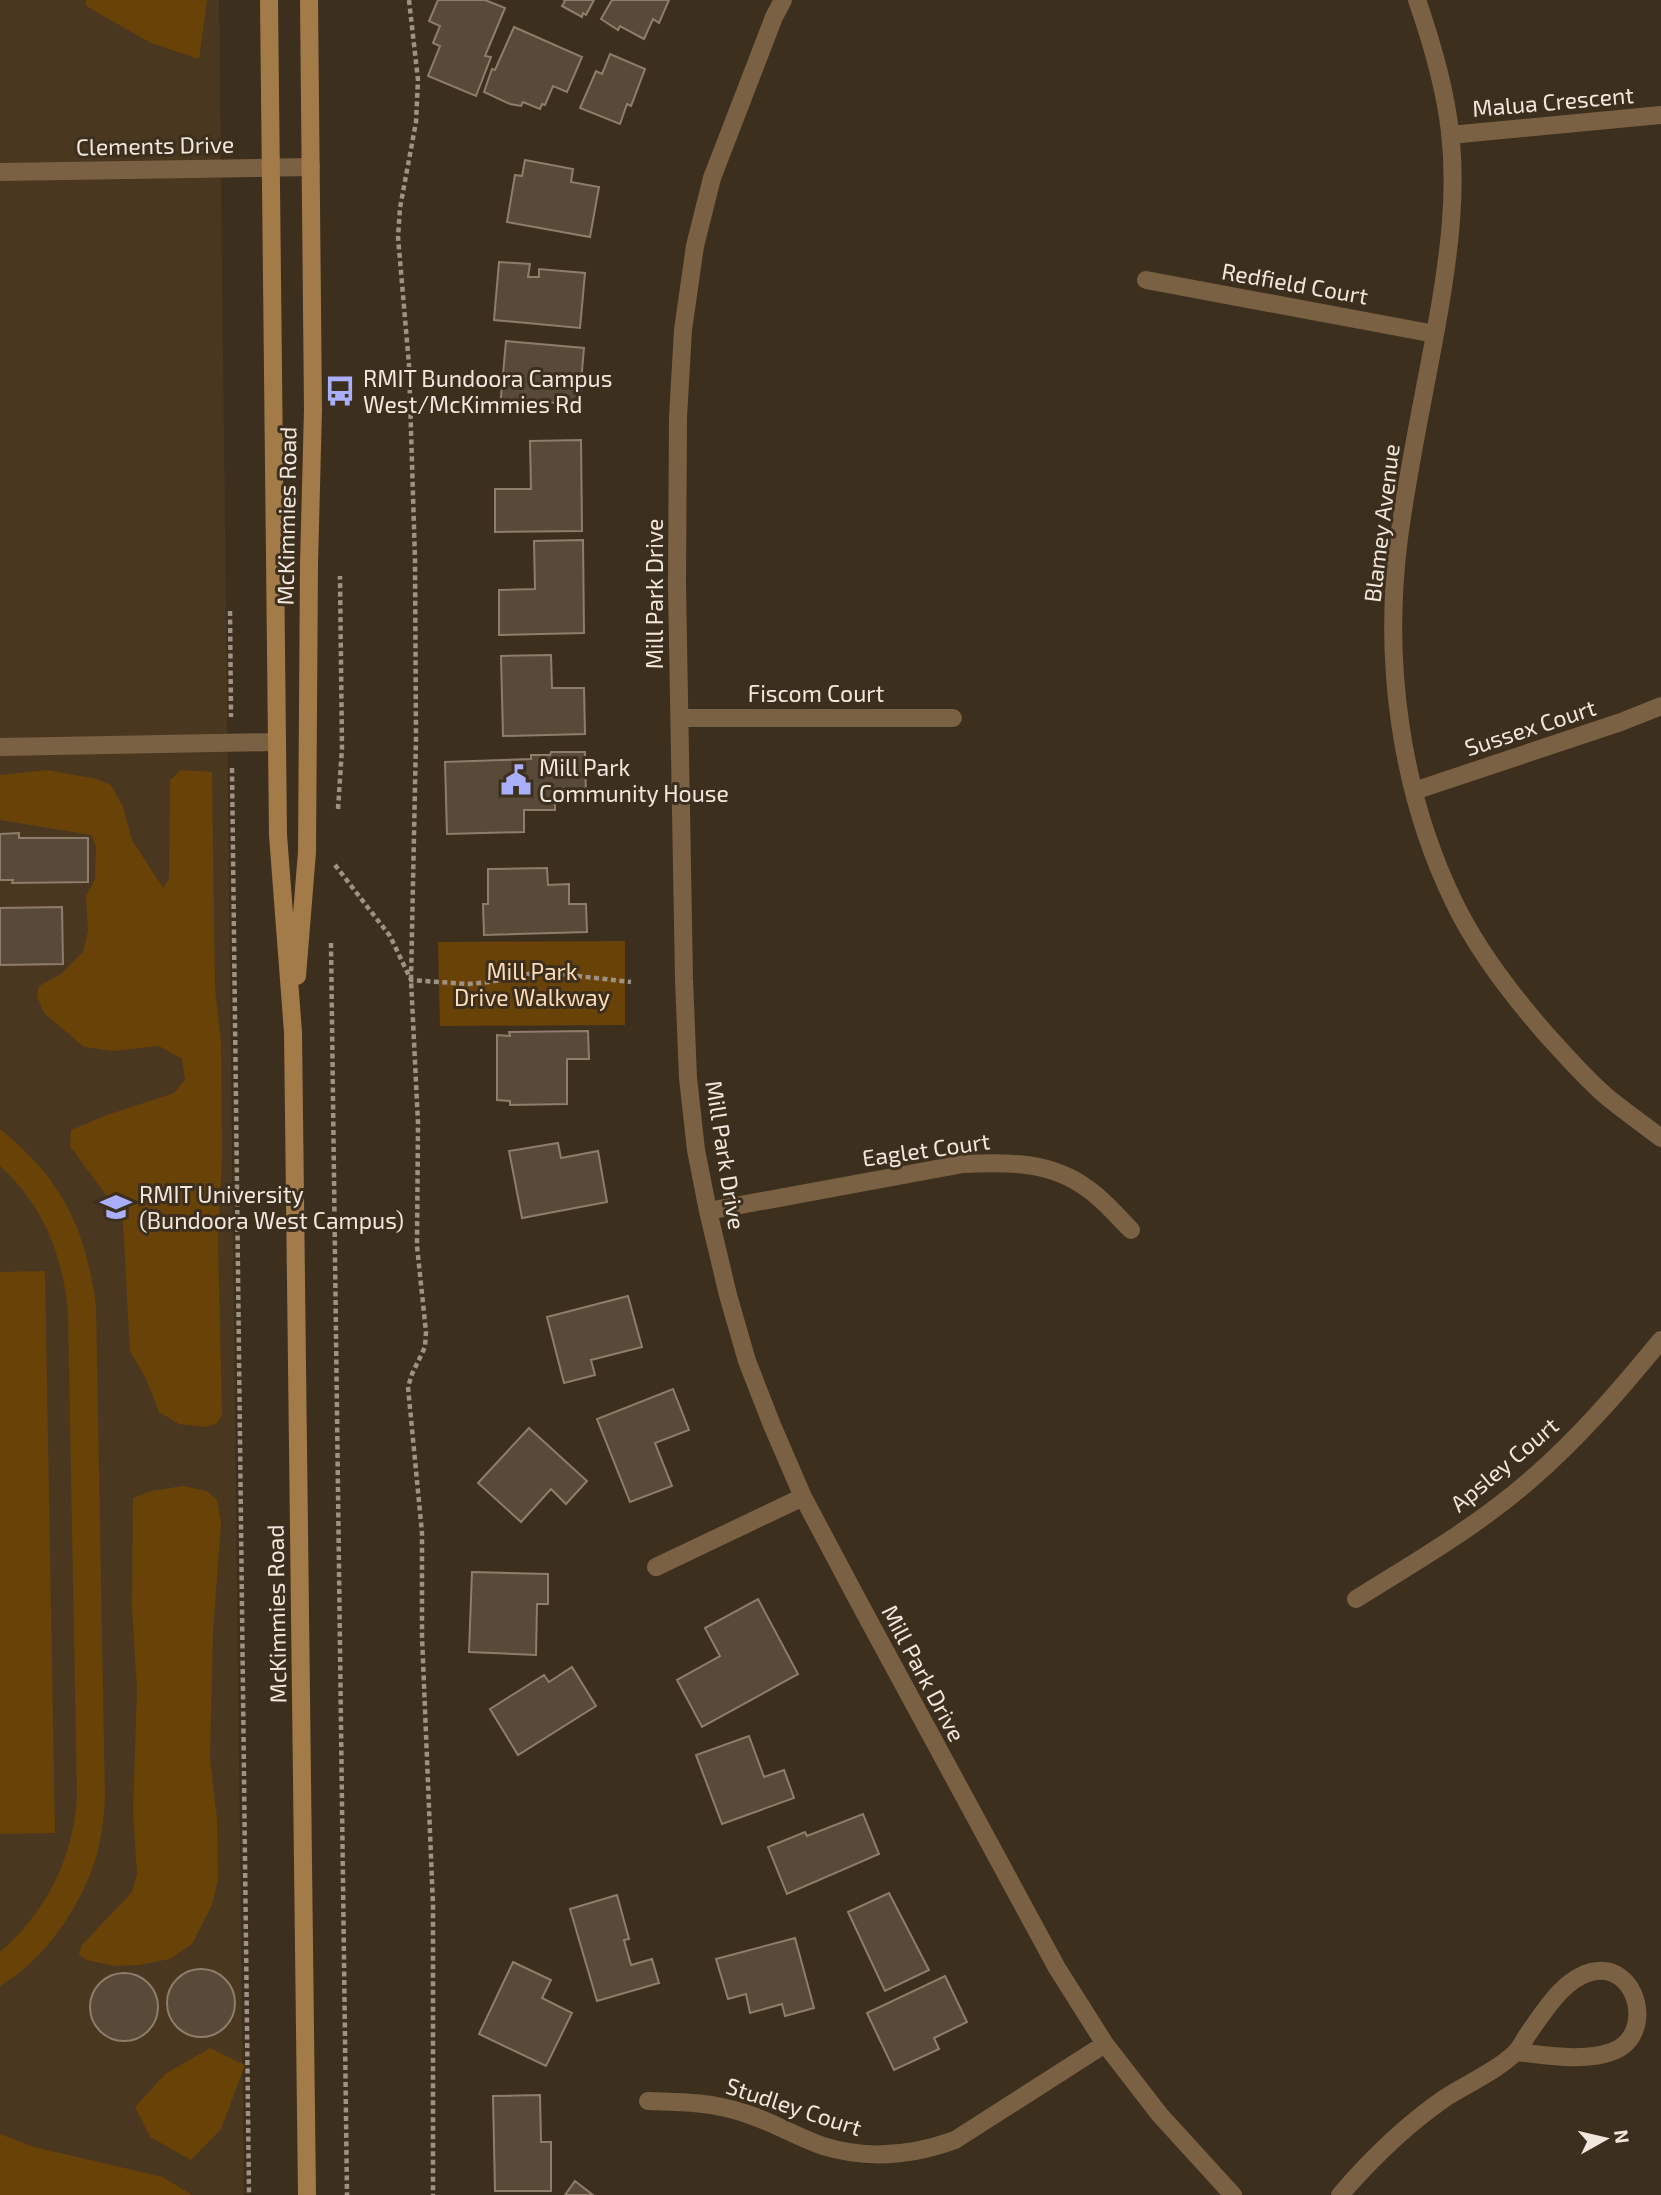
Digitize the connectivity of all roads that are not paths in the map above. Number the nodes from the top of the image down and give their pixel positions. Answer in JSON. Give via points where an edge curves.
{"nodes":[{"id":1,"x":269,"y":0,"type":"edge"},
{"id":2,"x":309,"y":0,"type":"edge"},
{"id":3,"x":783,"y":0,"type":"edge"},
{"id":4,"x":1417,"y":0,"type":"edge"},
{"id":5,"x":1661,"y":115,"type":"edge"},
{"id":6,"x":1450,"y":135,"type":"junction"},
{"id":7,"x":311,"y":167,"type":"junction"},
{"id":8,"x":271,"y":168,"type":"junction"},
{"id":9,"x":0,"y":172,"type":"edge"},
{"id":10,"x":1146,"y":280,"type":"dead end"},
{"id":11,"x":1435,"y":334,"type":"junction"},
{"id":12,"x":1661,"y":706,"type":"edge"},
{"id":13,"x":680,"y":718,"type":"junction"},
{"id":14,"x":953,"y":718,"type":"dead end"},
{"id":15,"x":276,"y":742,"type":"junction"},
{"id":16,"x":0,"y":747,"type":"edge"},
{"id":17,"x":1414,"y":791,"type":"junction"},
{"id":18,"x":293,"y":1032,"type":"junction"},
{"id":19,"x":1661,"y":1138,"type":"edge"},
{"id":20,"x":708,"y":1211,"type":"junction"},
{"id":21,"x":1132,"y":1230,"type":"dead end"},
{"id":22,"x":1661,"y":1340,"type":"edge"},
{"id":23,"x":803,"y":1497,"type":"junction"},
{"id":24,"x":656,"y":1567,"type":"dead end"},
{"id":25,"x":1356,"y":1599,"type":"dead end"},
{"id":26,"x":1105,"y":2044,"type":"junction"},
{"id":27,"x":1516,"y":2052,"type":"junction"},
{"id":28,"x":648,"y":2101,"type":"dead end"},
{"id":29,"x":307,"y":2195,"type":"edge"},
{"id":30,"x":1233,"y":2195,"type":"edge"},
{"id":31,"x":1340,"y":2195,"type":"edge"}],
"edges":[{"from":1,"to":8,"type":"main road","name":"McKimmies Road"},
{"from":2,"to":7,"type":"main road","name":"McKimmies Road"},
{"from":3,"to":13,"type":"street","name":"Mill Park Drive","via":[[712,178],[684,318],[678,418]]},
{"from":4,"to":6,"type":"street","name":"Blamey Avenue","via":[[1433,47]]},
{"from":5,"to":6,"type":"street","name":"Malua Crescent"},
{"from":6,"to":11,"type":"street","name":"Blamey Avenue","via":[[1449,251]]},
{"from":7,"to":8,"type":"street","name":"Clements Drive"},
{"from":7,"to":18,"type":"main road","name":"McKimmies Road","via":[[307,852]]},
{"from":8,"to":9,"type":"street","name":"Clements Drive"},
{"from":8,"to":15,"type":"main road","name":"McKimmies Road"},
{"from":10,"to":11,"type":"street","name":"Redfield Court"},
{"from":11,"to":17,"type":"street","name":"Blamey Avenue","via":[[1399,537],[1394,594],[1397,698]]},
{"from":12,"to":17,"type":"street","name":"Sussex Court"},
{"from":13,"to":14,"type":"street","name":"Fiscom Court"},
{"from":13,"to":20,"type":"street","name":"Mill Park Drive","via":[[688,1078]]},
{"from":15,"to":16,"type":"street"},
{"from":15,"to":18,"type":"main road","name":"McKimmies Road"},
{"from":17,"to":19,"type":"street","name":"Blamey Avenue","via":[[1454,902],[1516,1000],[1605,1095]]},
{"from":18,"to":29,"type":"main road","name":"McKimmies Road"},
{"from":20,"to":21,"type":"street","name":"Eaglet Court","via":[[963,1164],[1002,1163],[1039,1166],[1064,1174],[1089,1189]]},
{"from":20,"to":23,"type":"street","name":"Mill Park Drive","via":[[747,1361]]},
{"from":22,"to":25,"type":"street","name":"Apsley Court","via":[[1613,1399],[1528,1482],[1446,1544]]},
{"from":23,"to":24,"type":"street"},
{"from":23,"to":26,"type":"street","name":"Mill Park Drive","via":[[1057,1968]]},
{"from":26,"to":28,"type":"street","name":"Studley Court","via":[[955,2140],[890,2156],[823,2146],[746,2113],[704,2102]]},
{"from":26,"to":30,"type":"street","name":"Mill Park Drive","via":[[1160,2115]]},
{"from":27,"to":27,"type":"street","via":[[1567,1984],[1579,1975],[1597,1971],[1612,1975],[1627,1983],[1636,1998],[1635,2027],[1627,2043],[1613,2052],[1593,2056]]},
{"from":27,"to":31,"type":"street","via":[[1443,2099],[1397,2136]]}]}
